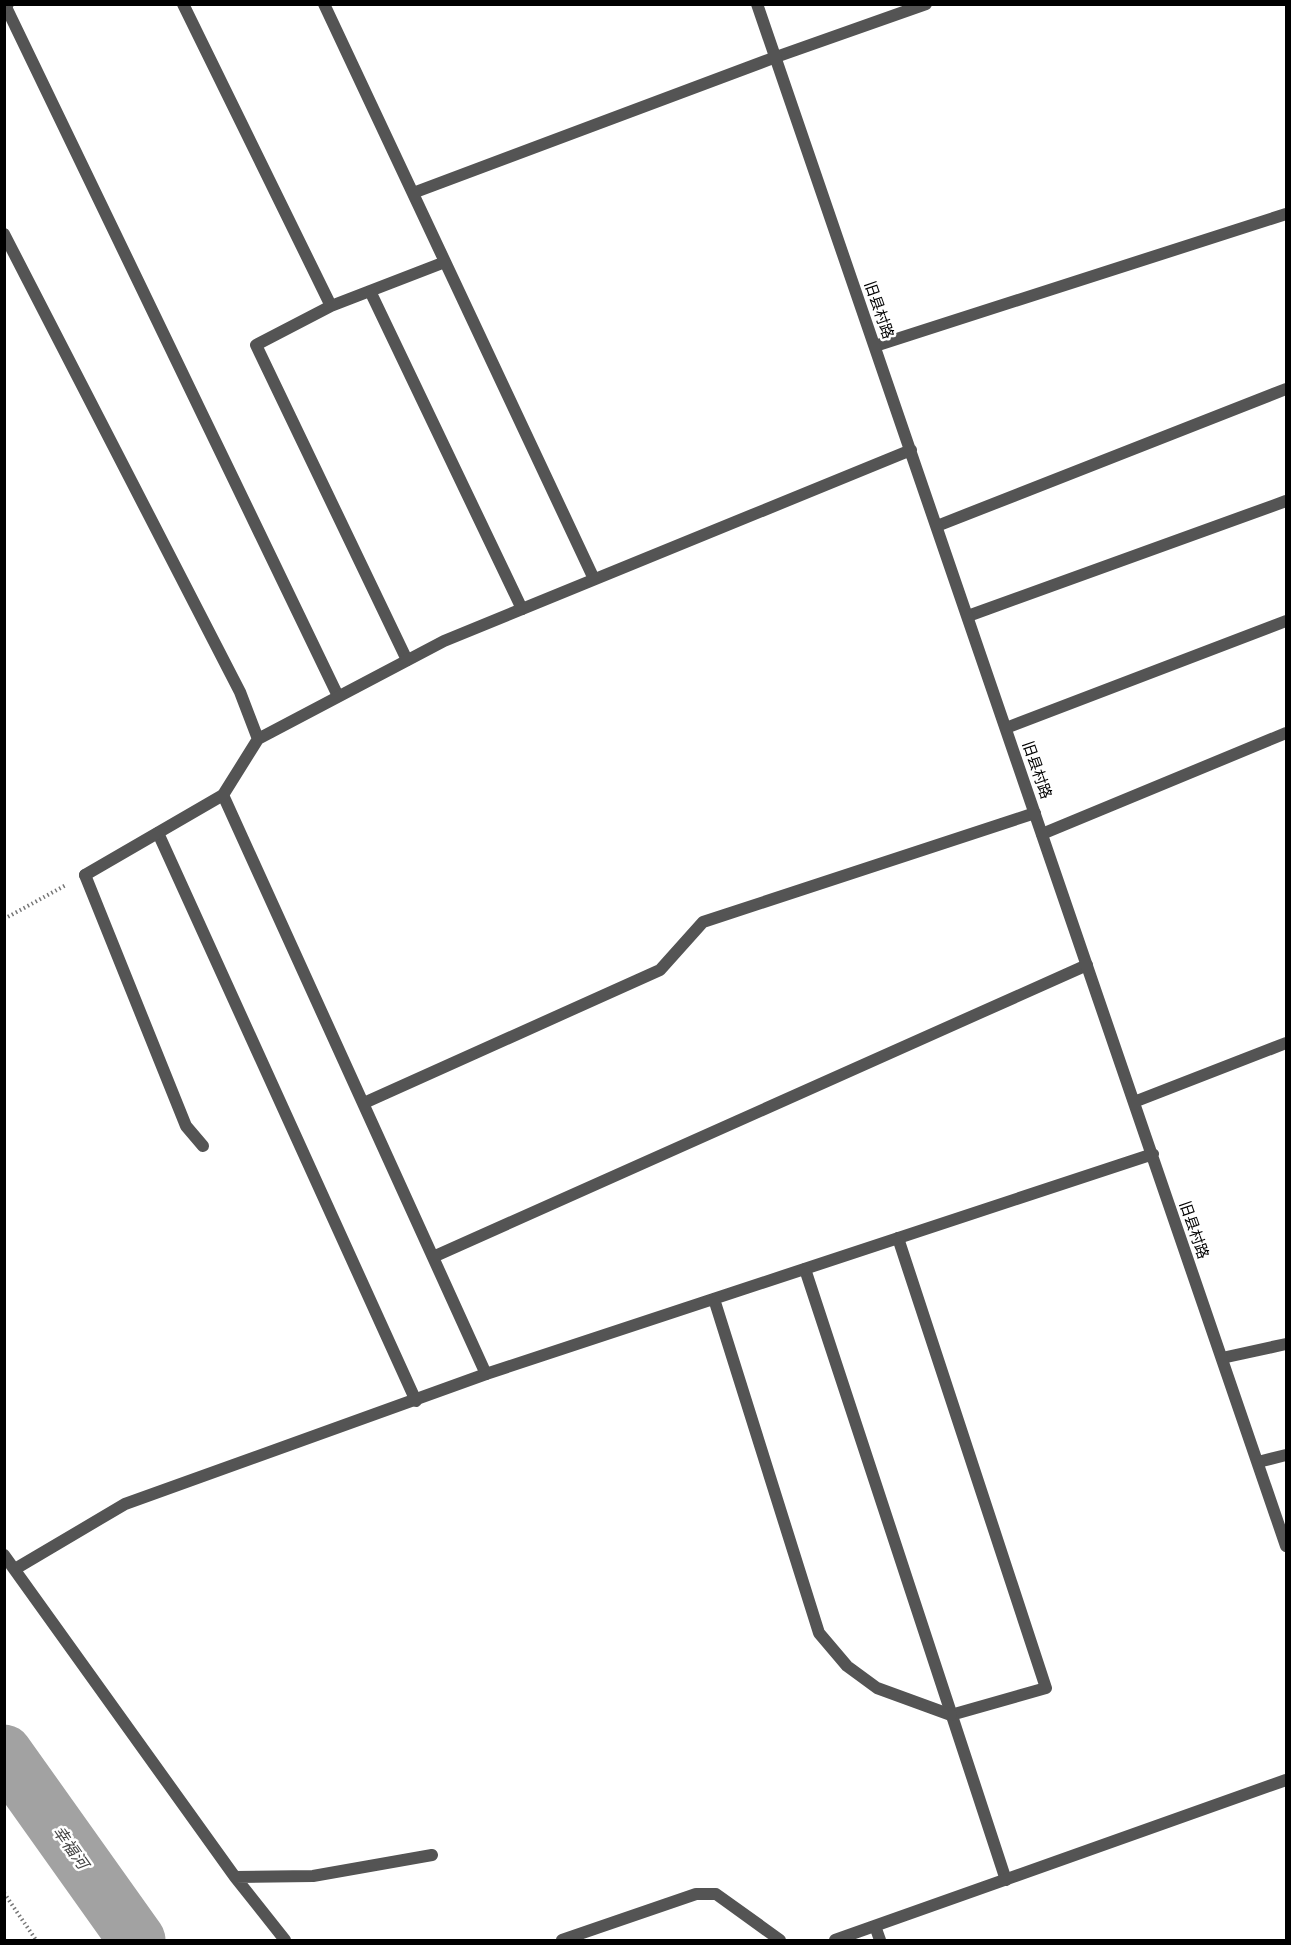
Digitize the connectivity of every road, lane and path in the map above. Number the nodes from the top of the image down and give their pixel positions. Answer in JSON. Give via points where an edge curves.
{"nodes":[{"id":1,"x":183,"y":4,"type":"edge"},
{"id":2,"x":324,"y":4,"type":"edge"},
{"id":3,"x":758,"y":4,"type":"edge"},
{"id":4,"x":926,"y":4,"type":"edge"},
{"id":5,"x":6,"y":6,"type":"edge"},
{"id":6,"x":776,"y":57,"type":"junction"},
{"id":7,"x":413,"y":193,"type":"junction"},
{"id":8,"x":1287,"y":214,"type":"edge"},
{"id":9,"x":4,"y":234,"type":"edge"},
{"id":10,"x":445,"y":262,"type":"junction"},
{"id":11,"x":370,"y":291,"type":"junction"},
{"id":12,"x":331,"y":306,"type":"junction"},
{"id":13,"x":875,"y":346,"type":"junction"},
{"id":14,"x":1287,"y":389,"type":"edge"},
{"id":15,"x":911,"y":450,"type":"junction"},
{"id":16,"x":1287,"y":501,"type":"edge"},
{"id":17,"x":937,"y":526,"type":"junction"},
{"id":18,"x":594,"y":579,"type":"junction"},
{"id":19,"x":522,"y":609,"type":"junction"},
{"id":20,"x":968,"y":616,"type":"junction"},
{"id":21,"x":1287,"y":621,"type":"edge"},
{"id":22,"x":407,"y":660,"type":"junction"},
{"id":23,"x":338,"y":696,"type":"junction"},
{"id":24,"x":1006,"y":728,"type":"junction"},
{"id":25,"x":1287,"y":733,"type":"edge"},
{"id":26,"x":258,"y":739,"type":"junction"},
{"id":27,"x":222,"y":795,"type":"junction"},
{"id":28,"x":1035,"y":813,"type":"junction"},
{"id":29,"x":158,"y":832,"type":"junction"},
{"id":30,"x":1042,"y":834,"type":"junction"},
{"id":31,"x":85,"y":875,"type":"junction"},
{"id":32,"x":4,"y":919,"type":"edge"},
{"id":33,"x":1087,"y":965,"type":"junction"},
{"id":34,"x":1287,"y":1043,"type":"edge"},
{"id":35,"x":1134,"y":1101,"type":"junction"},
{"id":36,"x":364,"y":1103,"type":"junction"},
{"id":37,"x":203,"y":1146,"type":"dead end"},
{"id":38,"x":1153,"y":1154,"type":"junction"},
{"id":39,"x":898,"y":1238,"type":"junction"},
{"id":40,"x":433,"y":1257,"type":"junction"},
{"id":41,"x":805,"y":1269,"type":"junction"},
{"id":42,"x":714,"y":1299,"type":"junction"},
{"id":43,"x":1287,"y":1344,"type":"edge"},
{"id":44,"x":1222,"y":1358,"type":"junction"},
{"id":45,"x":486,"y":1374,"type":"junction"},
{"id":46,"x":416,"y":1401,"type":"junction"},
{"id":47,"x":1287,"y":1455,"type":"edge"},
{"id":48,"x":1258,"y":1462,"type":"junction"},
{"id":49,"x":1287,"y":1546,"type":"edge"},
{"id":50,"x":4,"y":1555,"type":"edge"},
{"id":51,"x":15,"y":1569,"type":"junction"},
{"id":52,"x":951,"y":1715,"type":"junction"},
{"id":53,"x":1287,"y":1780,"type":"edge"},
{"id":54,"x":432,"y":1855,"type":"dead end"},
{"id":55,"x":235,"y":1877,"type":"junction"},
{"id":56,"x":1005,"y":1880,"type":"junction"},
{"id":57,"x":4,"y":1893,"type":"edge"},
{"id":58,"x":875,"y":1926,"type":"junction"},
{"id":59,"x":36,"y":1941,"type":"edge"},
{"id":60,"x":285,"y":1941,"type":"edge"},
{"id":61,"x":562,"y":1941,"type":"edge"},
{"id":62,"x":780,"y":1941,"type":"edge"},
{"id":63,"x":835,"y":1941,"type":"edge"},
{"id":64,"x":880,"y":1941,"type":"edge"}],
"edges":[{"from":1,"to":12,"type":"street"},
{"from":2,"to":7,"type":"street"},
{"from":3,"to":6,"type":"street","name":"旧县村路"},
{"from":4,"to":6,"type":"street"},
{"from":5,"to":23,"type":"street"},
{"from":6,"to":7,"type":"street"},
{"from":6,"to":13,"type":"street","name":"旧县村路"},
{"from":7,"to":10,"type":"street"},
{"from":8,"to":13,"type":"street"},
{"from":9,"to":26,"type":"street","via":[[240,692]]},
{"from":10,"to":11,"type":"street"},
{"from":10,"to":18,"type":"street"},
{"from":11,"to":12,"type":"street"},
{"from":11,"to":19,"type":"street"},
{"from":12,"to":22,"type":"street","via":[[256,345]]},
{"from":13,"to":15,"type":"street","name":"旧县村路"},
{"from":14,"to":17,"type":"street"},
{"from":15,"to":17,"type":"street","name":"旧县村路"},
{"from":15,"to":18,"type":"street"},
{"from":16,"to":20,"type":"street"},
{"from":17,"to":20,"type":"street","name":"旧县村路"},
{"from":18,"to":19,"type":"street"},
{"from":19,"to":22,"type":"street","via":[[444,640]]},
{"from":20,"to":24,"type":"street","name":"旧县村路"},
{"from":21,"to":24,"type":"street"},
{"from":22,"to":23,"type":"street"},
{"from":23,"to":26,"type":"street"},
{"from":24,"to":28,"type":"street","name":"旧县村路"},
{"from":25,"to":30,"type":"street"},
{"from":26,"to":27,"type":"street"},
{"from":27,"to":29,"type":"street"},
{"from":27,"to":36,"type":"street"},
{"from":28,"to":30,"type":"street","name":"旧县村路"},
{"from":28,"to":36,"type":"street","via":[[703,922],[660,970]]},
{"from":29,"to":31,"type":"street"},
{"from":29,"to":46,"type":"street"},
{"from":30,"to":33,"type":"street","name":"旧县村路"},
{"from":31,"to":32,"type":"path"},
{"from":31,"to":37,"type":"street","via":[[186,1126]]},
{"from":33,"to":35,"type":"street","name":"旧县村路"},
{"from":33,"to":40,"type":"street"},
{"from":34,"to":35,"type":"street"},
{"from":35,"to":38,"type":"street","name":"旧县村路"},
{"from":36,"to":40,"type":"street"},
{"from":38,"to":39,"type":"street"},
{"from":38,"to":44,"type":"street","name":"旧县村路"},
{"from":39,"to":41,"type":"street"},
{"from":39,"to":52,"type":"street","via":[[1046,1688]]},
{"from":40,"to":45,"type":"street"},
{"from":41,"to":42,"type":"street"},
{"from":41,"to":52,"type":"street"},
{"from":42,"to":45,"type":"street"},
{"from":42,"to":52,"type":"street","via":[[819,1633],[847,1666],[877,1688]]},
{"from":43,"to":44,"type":"street"},
{"from":44,"to":48,"type":"street","name":"旧县村路"},
{"from":45,"to":46,"type":"street"},
{"from":46,"to":51,"type":"street","via":[[125,1504]]},
{"from":47,"to":48,"type":"street"},
{"from":48,"to":49,"type":"street","name":"旧县村路"},
{"from":50,"to":51,"type":"street"},
{"from":51,"to":55,"type":"street"},
{"from":52,"to":56,"type":"street"},
{"from":53,"to":56,"type":"street"},
{"from":54,"to":55,"type":"street","via":[[313,1876]]},
{"from":55,"to":60,"type":"street"},
{"from":56,"to":58,"type":"street"},
{"from":57,"to":59,"type":"path"},
{"from":58,"to":63,"type":"street"},
{"from":58,"to":64,"type":"street"},
{"from":61,"to":62,"type":"street","via":[[696,1894],[716,1894]]}]}
